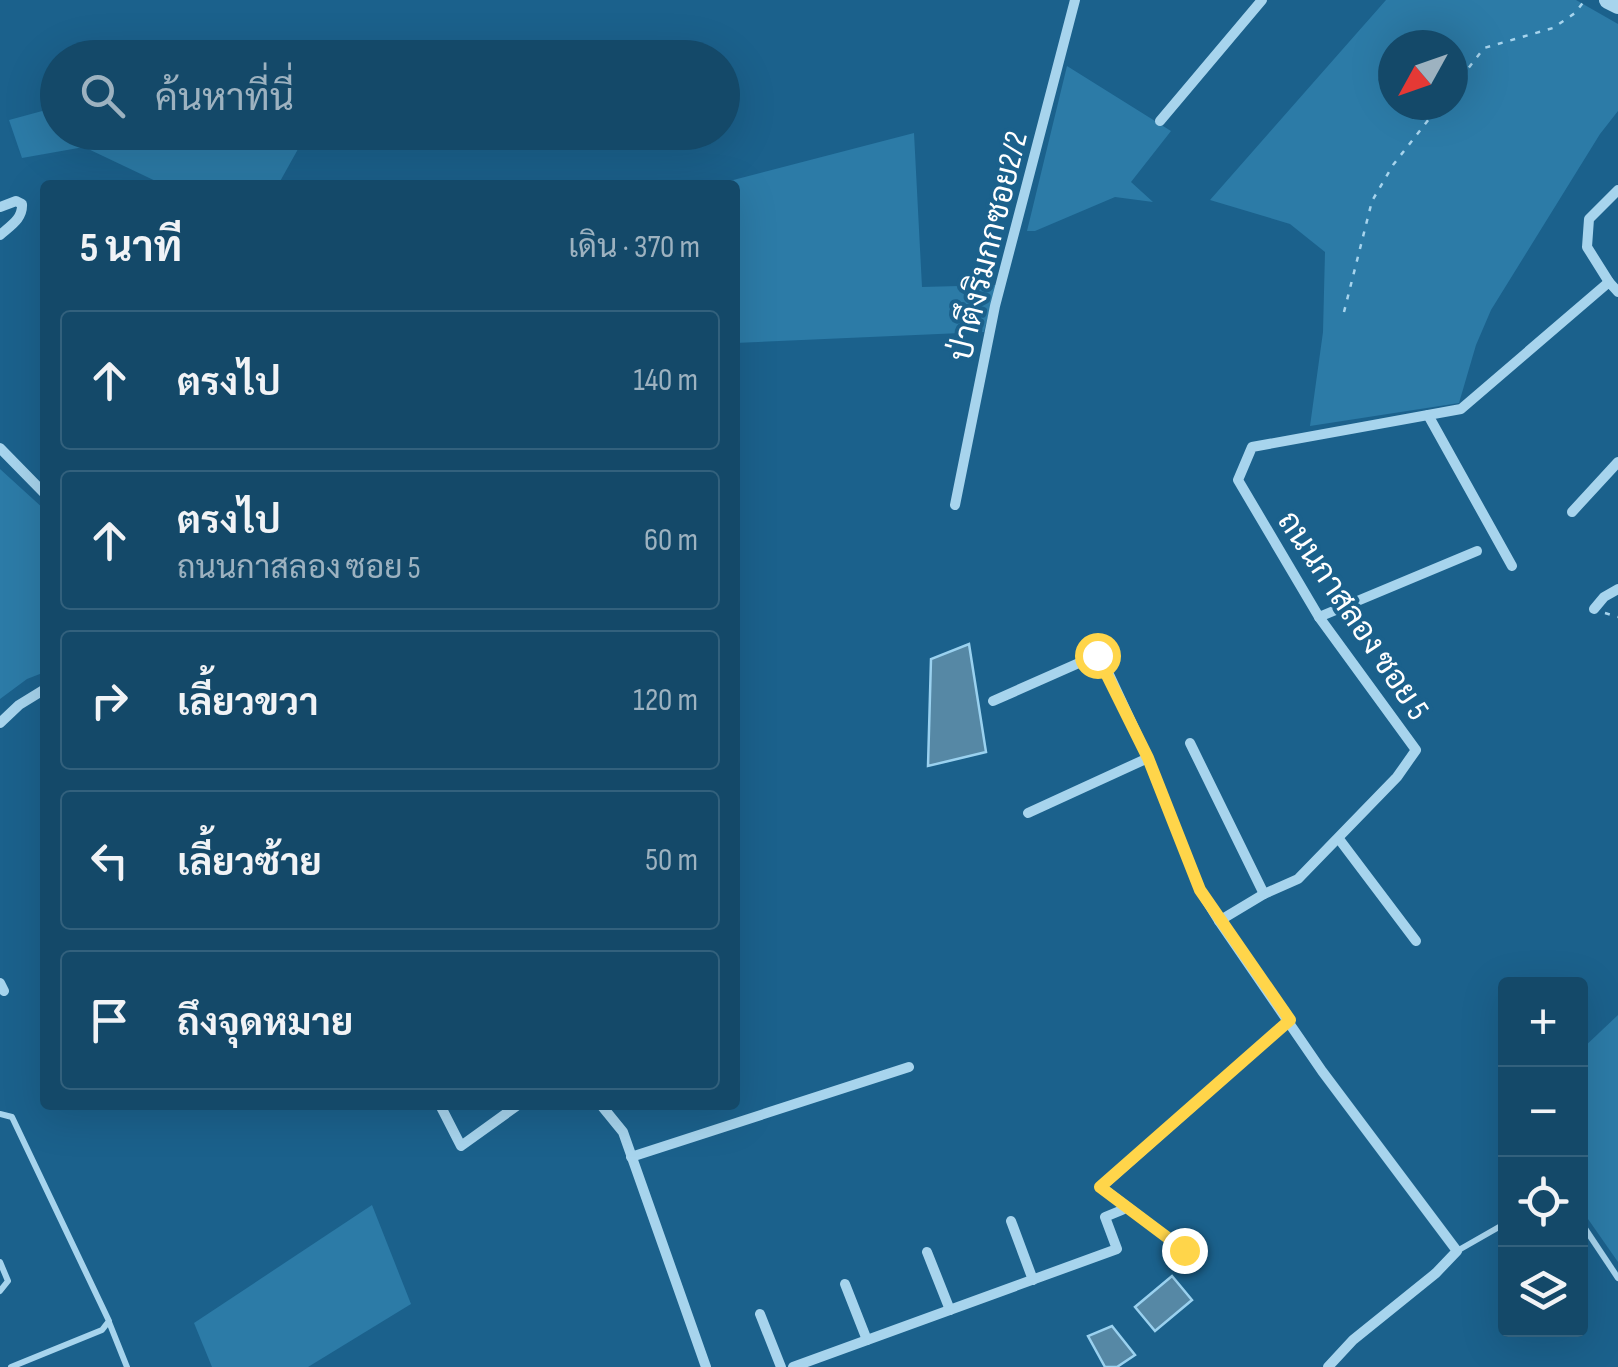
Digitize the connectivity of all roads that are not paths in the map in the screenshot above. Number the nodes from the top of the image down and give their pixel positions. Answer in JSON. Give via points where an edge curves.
{"nodes":[{"id":1,"x":1075,"y":0,"type":"edge"},
{"id":2,"x":1608,"y":0,"type":"edge"},
{"id":3,"x":1257,"y":1,"type":"edge"},
{"id":4,"x":1618,"y":5,"type":"edge"},
{"id":5,"x":1160,"y":121,"type":"dead end"},
{"id":6,"x":1618,"y":190,"type":"edge"},
{"id":7,"x":0,"y":207,"type":"edge"},
{"id":8,"x":0,"y":235,"type":"edge"},
{"id":9,"x":1608,"y":282,"type":"junction"},
{"id":10,"x":1618,"y":292,"type":"edge"},
{"id":11,"x":1428,"y":415,"type":"junction"},
{"id":12,"x":0,"y":448,"type":"edge"},
{"id":13,"x":1618,"y":462,"type":"edge"},
{"id":14,"x":40,"y":489,"type":"edge"},
{"id":15,"x":955,"y":505,"type":"dead end"},
{"id":16,"x":1572,"y":512,"type":"dead end"},
{"id":17,"x":1477,"y":551,"type":"dead end"},
{"id":18,"x":1512,"y":566,"type":"dead end"},
{"id":19,"x":1618,"y":589,"type":"edge"},
{"id":20,"x":1594,"y":609,"type":"dead end"},
{"id":21,"x":1319,"y":617,"type":"junction"},
{"id":22,"x":40,"y":693,"type":"edge"},
{"id":23,"x":993,"y":701,"type":"dead end"},
{"id":24,"x":0,"y":722,"type":"edge"},
{"id":25,"x":1190,"y":743,"type":"dead end"},
{"id":26,"x":1148,"y":758,"type":"junction"},
{"id":27,"x":1028,"y":813,"type":"dead end"},
{"id":28,"x":1340,"y":838,"type":"junction"},
{"id":29,"x":1264,"y":894,"type":"junction"},
{"id":30,"x":1220,"y":921,"type":"junction"},
{"id":31,"x":1416,"y":941,"type":"dead end"},
{"id":32,"x":1290,"y":1020,"type":"junction"},
{"id":33,"x":909,"y":1067,"type":"dead end"},
{"id":34,"x":443,"y":1110,"type":"edge"},
{"id":35,"x":511,"y":1110,"type":"edge"},
{"id":36,"x":605,"y":1110,"type":"edge"},
{"id":37,"x":0,"y":1114,"type":"edge"},
{"id":38,"x":632,"y":1157,"type":"junction"},
{"id":39,"x":1122,"y":1210,"type":"dead end"},
{"id":40,"x":1011,"y":1221,"type":"dead end"},
{"id":41,"x":1498,"y":1227,"type":"edge"},
{"id":42,"x":1588,"y":1233,"type":"edge"},
{"id":43,"x":1184,"y":1250,"type":"dead end"},
{"id":44,"x":1457,"y":1251,"type":"junction"},
{"id":45,"x":927,"y":1252,"type":"dead end"},
{"id":46,"x":0,"y":1262,"type":"edge"},
{"id":47,"x":1618,"y":1278,"type":"edge"},
{"id":48,"x":1032,"y":1280,"type":"junction"},
{"id":49,"x":845,"y":1284,"type":"dead end"},
{"id":50,"x":0,"y":1291,"type":"edge"},
{"id":51,"x":950,"y":1310,"type":"junction"},
{"id":52,"x":760,"y":1314,"type":"dead end"},
{"id":53,"x":109,"y":1321,"type":"junction"},
{"id":54,"x":867,"y":1340,"type":"junction"},
{"id":55,"x":12,"y":1367,"type":"edge"},
{"id":56,"x":127,"y":1367,"type":"edge"},
{"id":57,"x":706,"y":1367,"type":"edge"},
{"id":58,"x":781,"y":1367,"type":"edge"},
{"id":59,"x":793,"y":1367,"type":"edge"},
{"id":60,"x":1328,"y":1367,"type":"edge"}],
"edges":[{"from":1,"to":15,"type":"street","name":"ป่าตึงริมกกซอย2/2","via":[[995,306]]},
{"from":2,"to":4,"type":"street"},
{"from":3,"to":5,"type":"street"},
{"from":6,"to":9,"type":"street","via":[[1589,219],[1587,247]]},
{"from":7,"to":8,"type":"street","via":[[22,204],[18,220]]},
{"from":9,"to":10,"type":"street"},
{"from":9,"to":11,"type":"street","name":"ถนนกาสลอง ซอย 5","via":[[1461,408]]},
{"from":11,"to":18,"type":"street"},
{"from":11,"to":21,"type":"street","name":"ถนนกาสลอง ซอย 5","via":[[1252,446],[1238,480]]},
{"from":12,"to":14,"type":"street"},
{"from":13,"to":16,"type":"street"},
{"from":17,"to":21,"type":"street"},
{"from":19,"to":20,"type":"street"},
{"from":21,"to":28,"type":"street","name":"ถนนกาสลอง ซอย 5","via":[[1416,750]]},
{"from":22,"to":24,"type":"street"},
{"from":23,"to":26,"type":"street","via":[[1099,656]]},
{"from":25,"to":29,"type":"street"},
{"from":26,"to":27,"type":"street"},
{"from":26,"to":30,"type":"street","via":[[1200,890]]},
{"from":28,"to":29,"type":"street","name":"ถนนกาสลอง ซอย 5","via":[[1298,878]]},
{"from":28,"to":31,"type":"street"},
{"from":29,"to":30,"type":"street","name":"ถนนกาสลอง ซอย 5"},
{"from":30,"to":32,"type":"street"},
{"from":32,"to":43,"type":"street","via":[[1100,1187]]},
{"from":32,"to":44,"type":"street"},
{"from":33,"to":38,"type":"street"},
{"from":34,"to":35,"type":"street","via":[[461,1146]]},
{"from":36,"to":38,"type":"street"},
{"from":37,"to":53,"type":"lane","via":[[12,1118]]},
{"from":38,"to":57,"type":"street"},
{"from":39,"to":48,"type":"street","via":[[1105,1217],[1117,1249]]},
{"from":40,"to":48,"type":"street"},
{"from":41,"to":44,"type":"lane"},
{"from":42,"to":47,"type":"lane"},
{"from":44,"to":60,"type":"street"},
{"from":45,"to":51,"type":"street"},
{"from":46,"to":50,"type":"lane","via":[[8,1281]]},
{"from":48,"to":51,"type":"street"},
{"from":49,"to":54,"type":"street"},
{"from":51,"to":54,"type":"street"},
{"from":52,"to":58,"type":"street"},
{"from":53,"to":55,"type":"lane","via":[[102,1330]]},
{"from":53,"to":56,"type":"lane"},
{"from":54,"to":59,"type":"street"}]}
